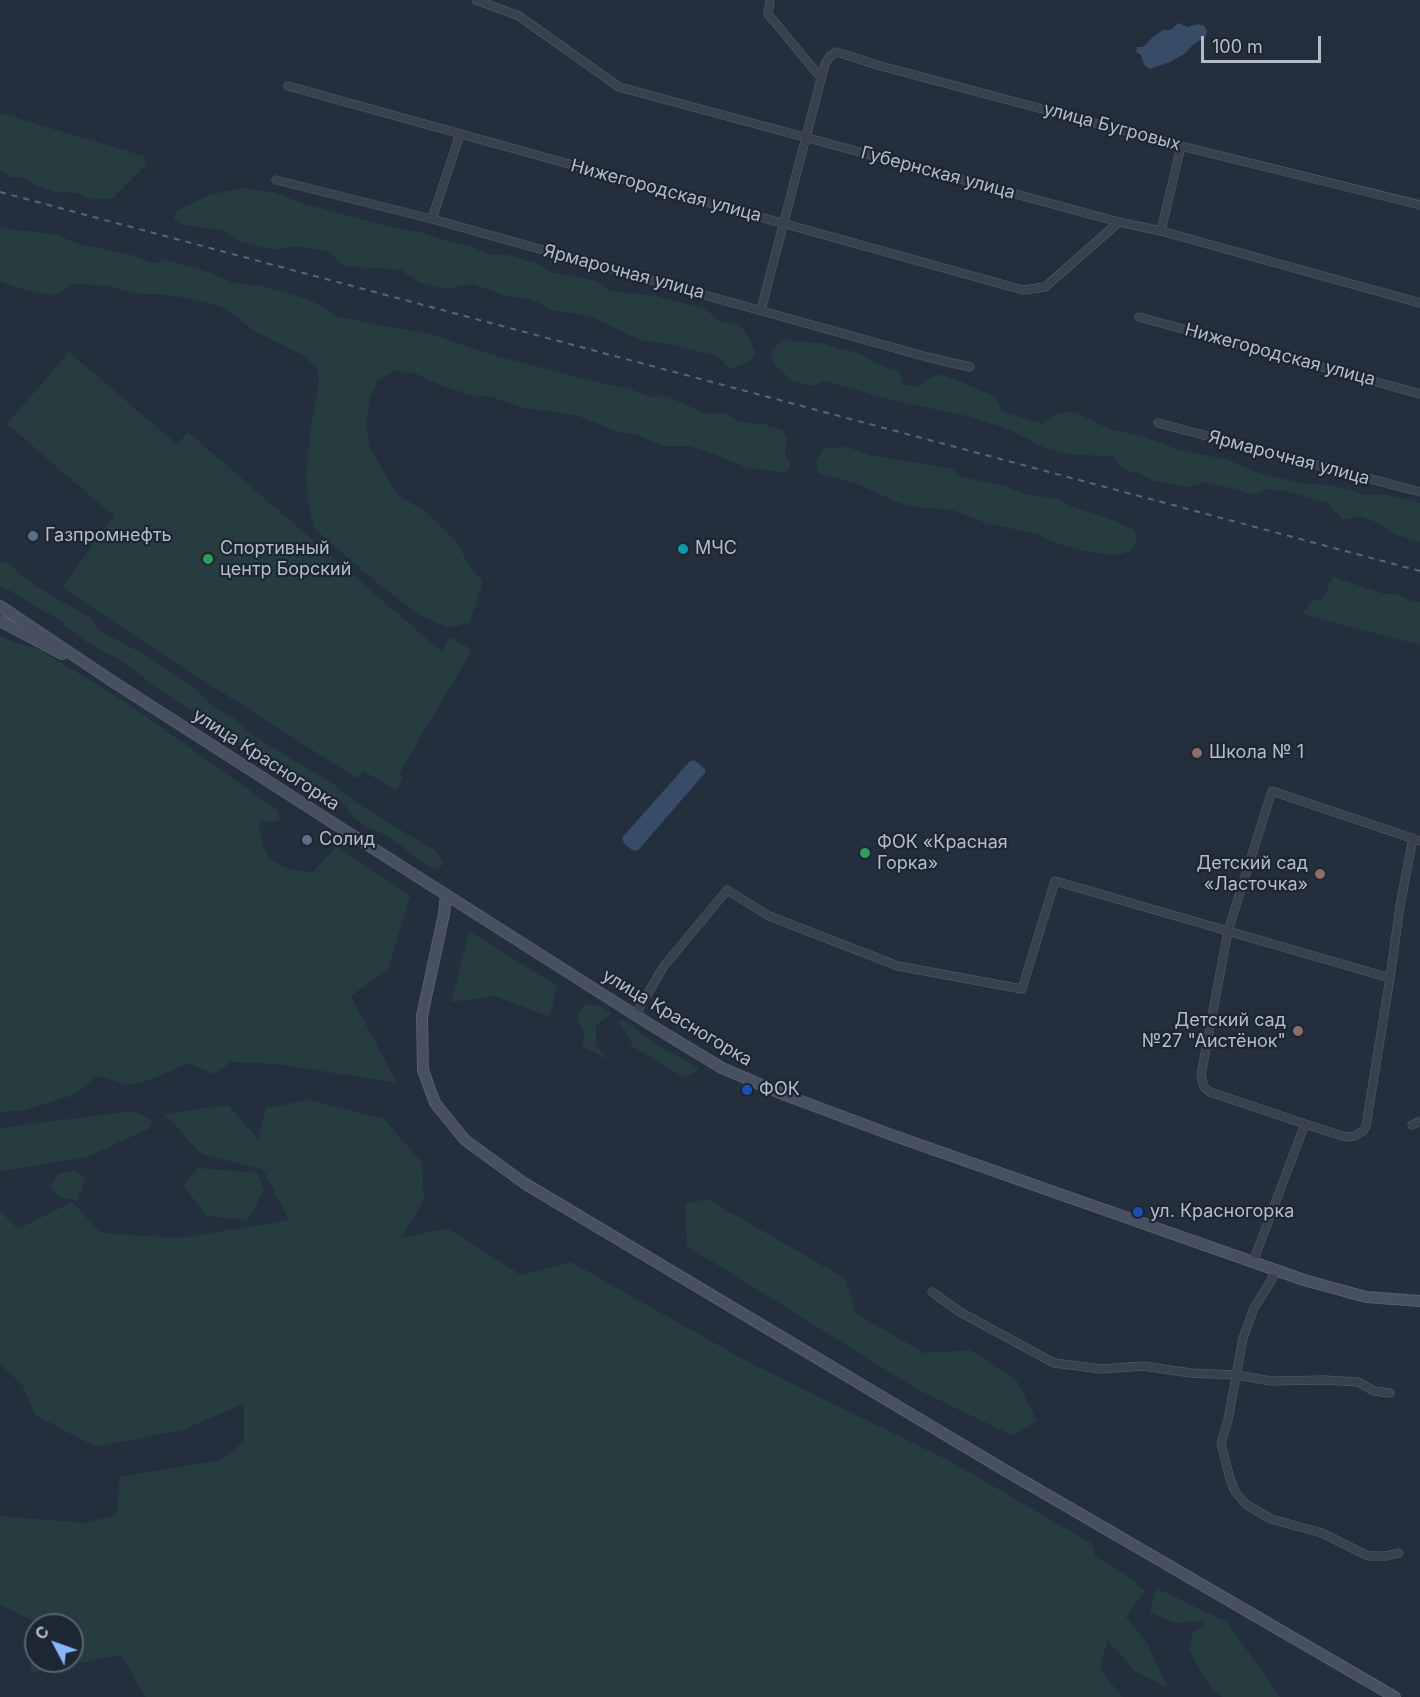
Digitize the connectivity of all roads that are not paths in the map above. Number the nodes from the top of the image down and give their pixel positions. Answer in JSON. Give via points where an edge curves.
{"nodes":[{"id":1,"x":476,"y":0,"type":"edge"},
{"id":2,"x":770,"y":0,"type":"edge"},
{"id":3,"x":821,"y":78,"type":"junction"},
{"id":4,"x":288,"y":86,"type":"dead end"},
{"id":5,"x":460,"y":134,"type":"junction"},
{"id":6,"x":807,"y":137,"type":"junction"},
{"id":7,"x":1181,"y":146,"type":"junction"},
{"id":8,"x":276,"y":180,"type":"dead end"},
{"id":9,"x":1420,"y":205,"type":"edge"},
{"id":10,"x":432,"y":219,"type":"junction"},
{"id":11,"x":1119,"y":222,"type":"junction"},
{"id":12,"x":783,"y":224,"type":"junction"},
{"id":13,"x":1161,"y":231,"type":"junction"},
{"id":14,"x":1420,"y":303,"type":"edge"},
{"id":15,"x":761,"y":310,"type":"junction"},
{"id":16,"x":1139,"y":317,"type":"dead end"},
{"id":17,"x":970,"y":367,"type":"dead end"},
{"id":18,"x":1420,"y":394,"type":"edge"},
{"id":19,"x":1158,"y":423,"type":"dead end"},
{"id":20,"x":1420,"y":492,"type":"edge"},
{"id":21,"x":0,"y":606,"type":"edge"},
{"id":22,"x":0,"y":621,"type":"edge"},
{"id":23,"x":112,"y":681,"type":"junction"},
{"id":24,"x":1416,"y":840,"type":"edge"},
{"id":25,"x":446,"y":895,"type":"junction"},
{"id":26,"x":1228,"y":931,"type":"junction"},
{"id":27,"x":1390,"y":978,"type":"junction"},
{"id":28,"x":635,"y":1015,"type":"junction"},
{"id":29,"x":1420,"y":1121,"type":"edge"},
{"id":30,"x":1305,"y":1124,"type":"junction"},
{"id":31,"x":1412,"y":1125,"type":"dead end"},
{"id":32,"x":1253,"y":1262,"type":"junction"},
{"id":33,"x":1275,"y":1270,"type":"junction"},
{"id":34,"x":932,"y":1292,"type":"dead end"},
{"id":35,"x":1420,"y":1301,"type":"edge"},
{"id":36,"x":1236,"y":1375,"type":"junction"},
{"id":37,"x":1390,"y":1393,"type":"dead end"},
{"id":38,"x":1399,"y":1552,"type":"dead end"},
{"id":39,"x":1395,"y":1697,"type":"edge"}],
"edges":[{"from":1,"to":6,"type":"street","name":"Губернская улица","via":[[519,16],[619,87]]},
{"from":2,"to":3,"type":"street","via":[[768,14]]},
{"from":3,"to":6,"type":"street"},
{"from":3,"to":7,"type":"street","name":"улица Бугровых","via":[[825,64],[837,52]]},
{"from":4,"to":5,"type":"street","name":"Нижегородская улица"},
{"from":5,"to":10,"type":"street"},
{"from":5,"to":12,"type":"street","name":"Нижегородская улица"},
{"from":6,"to":11,"type":"street","name":"Губернская улица"},
{"from":6,"to":12,"type":"street"},
{"from":7,"to":9,"type":"street","name":"улица Бугровых"},
{"from":7,"to":13,"type":"street"},
{"from":8,"to":10,"type":"street","name":"Ярмарочная улица"},
{"from":10,"to":15,"type":"street","name":"Ярмарочная улица"},
{"from":11,"to":12,"type":"street","name":"Нижегородская улица","via":[[1045,287],[1023,290]]},
{"from":11,"to":13,"type":"street","name":"Губернская улица"},
{"from":12,"to":15,"type":"street"},
{"from":13,"to":14,"type":"street","name":"Губернская улица"},
{"from":15,"to":17,"type":"street","name":"Ярмарочная улица"},
{"from":16,"to":18,"type":"street","name":"Нижегородская улица"},
{"from":19,"to":20,"type":"street","name":"Ярмарочная улица"},
{"from":21,"to":23,"type":"main road"},
{"from":22,"to":23,"type":"main road"},
{"from":23,"to":25,"type":"main road","name":"улица Красногорка"},
{"from":24,"to":26,"type":"street","via":[[1272,791]]},
{"from":24,"to":27,"type":"street","via":[[1400,906]]},
{"from":25,"to":28,"type":"main road","name":"улица Красногорка"},
{"from":25,"to":39,"type":"main road","via":[[423,1016],[423,1070],[435,1102],[465,1140],[524,1183],[1001,1468]]},
{"from":26,"to":27,"type":"street"},
{"from":26,"to":28,"type":"street","via":[[1055,881],[1022,989],[898,966],[769,916],[727,890],[664,966]]},
{"from":26,"to":30,"type":"street","via":[[1201,1081],[1210,1092]]},
{"from":27,"to":30,"type":"street","via":[[1366,1126],[1355,1136],[1346,1137]]},
{"from":28,"to":32,"type":"main road","name":"улица Красногорка","via":[[722,1068],[776,1092]]},
{"from":29,"to":31,"type":"street"},
{"from":30,"to":32,"type":"street"},
{"from":32,"to":33,"type":"main road","name":"улица Красногорка"},
{"from":33,"to":35,"type":"main road","name":"улица Красногорка","via":[[1357,1295]]},
{"from":33,"to":36,"type":"street","via":[[1247,1324]]},
{"from":34,"to":36,"type":"street","via":[[960,1312],[1054,1363]]},
{"from":36,"to":37,"type":"street","via":[[1271,1381],[1358,1382]]},
{"from":36,"to":38,"type":"street","via":[[1221,1443],[1230,1479],[1247,1505],[1271,1519],[1322,1533],[1368,1556]]}]}
